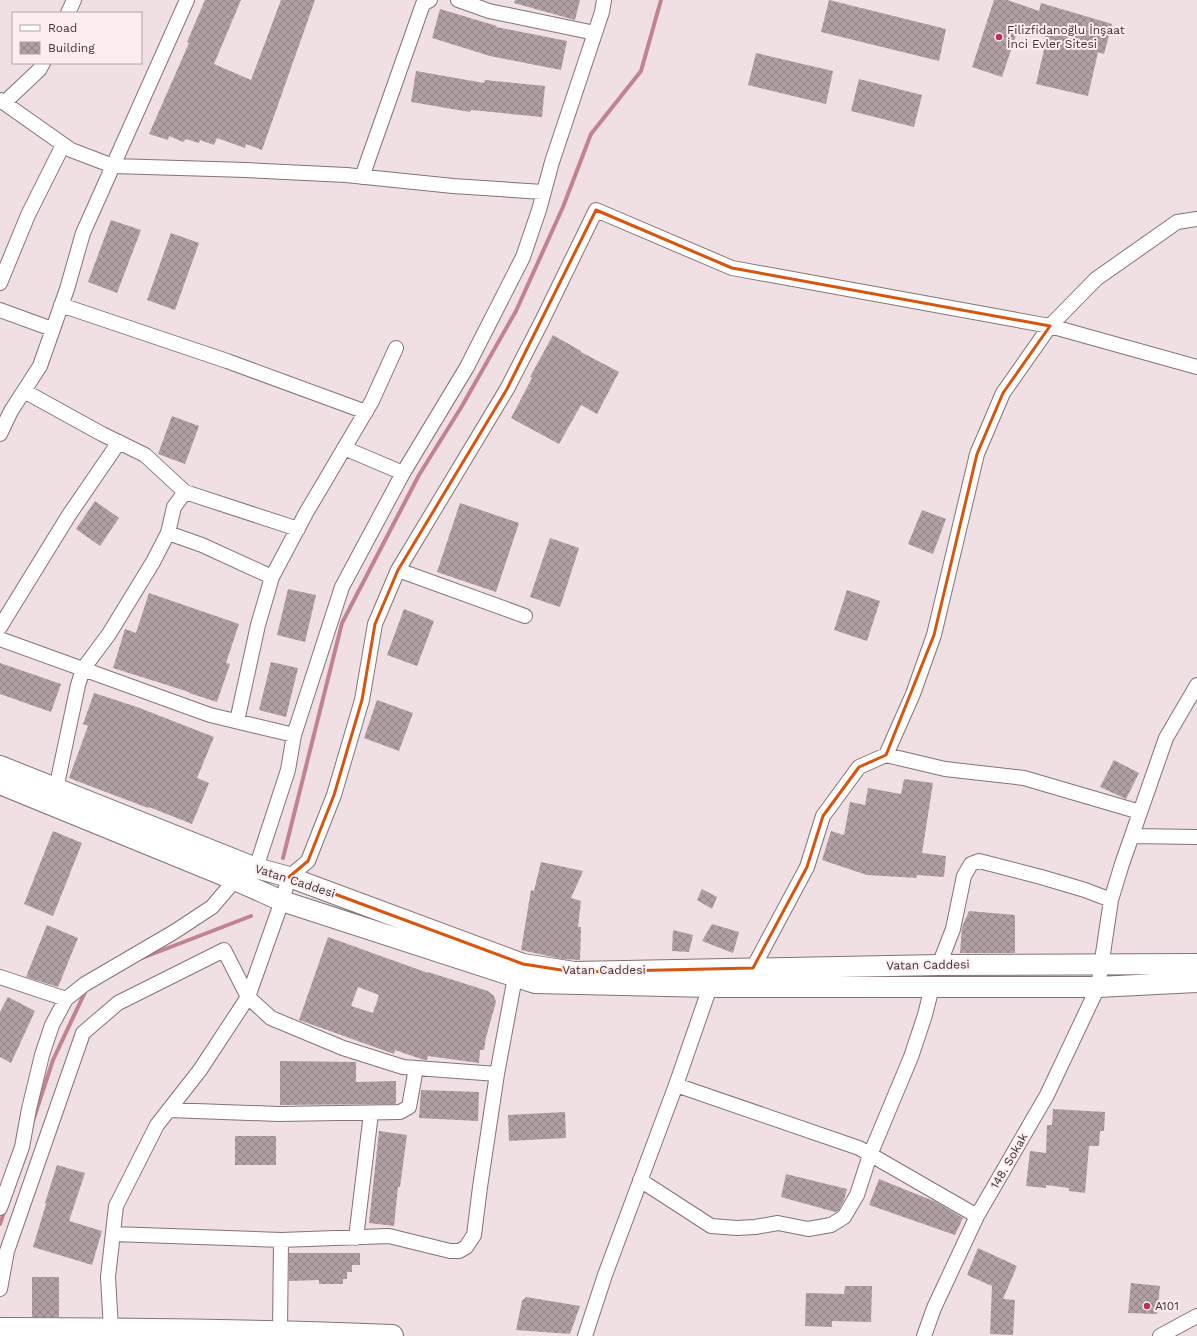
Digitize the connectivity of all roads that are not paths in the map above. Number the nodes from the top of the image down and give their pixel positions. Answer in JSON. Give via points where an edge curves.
{"nodes":[{"id":1,"x":74,"y":0,"type":"edge"},
{"id":2,"x":187,"y":0,"type":"edge"},
{"id":3,"x":430,"y":0,"type":"edge"},
{"id":4,"x":458,"y":0,"type":"edge"},
{"id":5,"x":604,"y":0,"type":"edge"},
{"id":6,"x":68,"y":12,"type":"edge"},
{"id":7,"x":595,"y":33,"type":"junction"},
{"id":8,"x":42,"y":64,"type":"edge"},
{"id":9,"x":2,"y":102,"type":"edge"},
{"id":10,"x":63,"y":145,"type":"junction"},
{"id":11,"x":113,"y":166,"type":"junction"},
{"id":12,"x":362,"y":176,"type":"junction"},
{"id":13,"x":543,"y":192,"type":"junction"},
{"id":14,"x":1197,"y":218,"type":"edge"},
{"id":15,"x":0,"y":283,"type":"edge"},
{"id":16,"x":61,"y":305,"type":"junction"},
{"id":17,"x":0,"y":310,"type":"edge"},
{"id":18,"x":1050,"y":326,"type":"junction"},
{"id":19,"x":52,"y":328,"type":"junction"},
{"id":20,"x":396,"y":348,"type":"dead end"},
{"id":21,"x":1197,"y":367,"type":"edge"},
{"id":22,"x":24,"y":390,"type":"junction"},
{"id":23,"x":366,"y":412,"type":"junction"},
{"id":24,"x":0,"y":434,"type":"edge"},
{"id":25,"x":120,"y":442,"type":"junction"},
{"id":26,"x":344,"y":448,"type":"junction"},
{"id":27,"x":403,"y":473,"type":"junction"},
{"id":28,"x":185,"y":492,"type":"junction"},
{"id":29,"x":298,"y":529,"type":"junction"},
{"id":30,"x":168,"y":533,"type":"junction"},
{"id":31,"x":398,"y":570,"type":"junction"},
{"id":32,"x":272,"y":577,"type":"junction"},
{"id":33,"x":524,"y":616,"type":"dead end"},
{"id":34,"x":0,"y":627,"type":"edge"},
{"id":35,"x":0,"y":639,"type":"edge"},
{"id":36,"x":83,"y":669,"type":"junction"},
{"id":37,"x":1197,"y":685,"type":"edge"},
{"id":38,"x":237,"y":721,"type":"junction"},
{"id":39,"x":294,"y":735,"type":"junction"},
{"id":40,"x":886,"y":754,"type":"junction"},
{"id":41,"x":0,"y":766,"type":"edge"},
{"id":42,"x":0,"y":784,"type":"edge"},
{"id":43,"x":56,"y":789,"type":"junction"},
{"id":44,"x":1140,"y":812,"type":"junction"},
{"id":45,"x":1132,"y":836,"type":"junction"},
{"id":46,"x":1197,"y":837,"type":"edge"},
{"id":47,"x":256,"y":868,"type":"junction"},
{"id":48,"x":289,"y":877,"type":"junction"},
{"id":49,"x":236,"y":880,"type":"junction"},
{"id":50,"x":1111,"y":900,"type":"junction"},
{"id":51,"x":282,"y":901,"type":"junction"},
{"id":52,"x":1197,"y":964,"type":"edge"},
{"id":53,"x":939,"y":965,"type":"junction"},
{"id":54,"x":1101,"y":965,"type":"junction"},
{"id":55,"x":753,"y":968,"type":"junction"},
{"id":56,"x":0,"y":977,"type":"edge"},
{"id":57,"x":514,"y":977,"type":"junction"},
{"id":58,"x":1197,"y":982,"type":"edge"},
{"id":59,"x":710,"y":987,"type":"junction"},
{"id":60,"x":932,"y":987,"type":"junction"},
{"id":61,"x":1098,"y":987,"type":"junction"},
{"id":62,"x":248,"y":997,"type":"junction"},
{"id":63,"x":66,"y":999,"type":"junction"},
{"id":64,"x":416,"y":1068,"type":"junction"},
{"id":65,"x":498,"y":1074,"type":"junction"},
{"id":66,"x":676,"y":1085,"type":"junction"},
{"id":67,"x":169,"y":1110,"type":"junction"},
{"id":68,"x":371,"y":1113,"type":"junction"},
{"id":69,"x":870,"y":1155,"type":"junction"},
{"id":70,"x":640,"y":1180,"type":"junction"},
{"id":71,"x":0,"y":1208,"type":"edge"},
{"id":72,"x":977,"y":1216,"type":"junction"},
{"id":73,"x":113,"y":1234,"type":"junction"},
{"id":74,"x":356,"y":1238,"type":"junction"},
{"id":75,"x":281,"y":1240,"type":"junction"},
{"id":76,"x":0,"y":1289,"type":"edge"},
{"id":77,"x":1197,"y":1316,"type":"edge"},
{"id":78,"x":0,"y":1329,"type":"edge"},
{"id":79,"x":111,"y":1329,"type":"junction"},
{"id":80,"x":280,"y":1332,"type":"junction"},
{"id":81,"x":392,"y":1336,"type":"edge"},
{"id":82,"x":585,"y":1336,"type":"edge"},
{"id":83,"x":924,"y":1336,"type":"edge"},
{"id":84,"x":1160,"y":1336,"type":"edge"}],
"edges":[{"from":1,"to":6,"type":"street"},
{"from":2,"to":11,"type":"street"},
{"from":3,"to":12,"type":"street","via":[[423,4]]},
{"from":4,"to":7,"type":"street","via":[[489,10]]},
{"from":5,"to":7,"type":"street"},
{"from":7,"to":13,"type":"street"},
{"from":8,"to":9,"type":"street","via":[[39,70]]},
{"from":9,"to":10,"type":"street"},
{"from":10,"to":11,"type":"street"},
{"from":10,"to":15,"type":"street","via":[[28,215]]},
{"from":11,"to":12,"type":"street"},
{"from":11,"to":16,"type":"street","via":[[83,233]]},
{"from":12,"to":13,"type":"street"},
{"from":13,"to":27,"type":"street","via":[[523,257],[467,367]]},
{"from":14,"to":18,"type":"street","via":[[1177,222],[1096,279]]},
{"from":16,"to":19,"type":"street"},
{"from":16,"to":23,"type":"street"},
{"from":17,"to":19,"type":"street"},
{"from":18,"to":21,"type":"street"},
{"from":18,"to":31,"type":"street","via":[[732,268],[596,210],[507,389]]},
{"from":18,"to":40,"type":"street","via":[[1004,393],[977,454],[934,635],[913,694]]},
{"from":19,"to":22,"type":"street","via":[[40,366]]},
{"from":20,"to":23,"type":"street"},
{"from":22,"to":24,"type":"street"},
{"from":22,"to":25,"type":"street"},
{"from":23,"to":26,"type":"street"},
{"from":25,"to":28,"type":"street","via":[[145,455]]},
{"from":25,"to":34,"type":"street","via":[[69,515]]},
{"from":26,"to":27,"type":"street"},
{"from":26,"to":29,"type":"street"},
{"from":27,"to":39,"type":"street","via":[[342,587]]},
{"from":28,"to":29,"type":"street"},
{"from":28,"to":30,"type":"street","via":[[174,507]]},
{"from":29,"to":32,"type":"street"},
{"from":30,"to":32,"type":"street","via":[[202,545]]},
{"from":30,"to":36,"type":"street","via":[[109,634]]},
{"from":31,"to":33,"type":"street"},
{"from":31,"to":48,"type":"street","via":[[375,624],[362,700],[334,795],[308,861]]},
{"from":32,"to":38,"type":"street","via":[[258,625]]},
{"from":35,"to":36,"type":"street"},
{"from":36,"to":38,"type":"street","via":[[210,715]]},
{"from":36,"to":43,"type":"street"},
{"from":37,"to":44,"type":"street","name":"148. Sokak","via":[[1166,738]]},
{"from":38,"to":39,"type":"street"},
{"from":39,"to":47,"type":"street","via":[[288,770]]},
{"from":40,"to":44,"type":"street","via":[[945,769],[1024,778]]},
{"from":40,"to":55,"type":"street","via":[[858,767],[822,816],[807,867]]},
{"from":41,"to":43,"type":"main road","name":"Vatan Caddesi"},
{"from":42,"to":49,"type":"main road","name":"Vatan Caddesi"},
{"from":43,"to":47,"type":"main road","name":"Vatan Caddesi"},
{"from":44,"to":45,"type":"street","name":"148. Sokak"},
{"from":45,"to":46,"type":"street"},
{"from":45,"to":50,"type":"street","name":"148. Sokak"},
{"from":47,"to":48,"type":"main road","name":"Vatan Caddesi"},
{"from":48,"to":51,"type":"street"},
{"from":48,"to":55,"type":"main road","name":"Vatan Caddesi","via":[[523,964],[574,972]]},
{"from":49,"to":51,"type":"main road","name":"Vatan Caddesi"},
{"from":49,"to":63,"type":"street","via":[[212,907],[174,932],[98,975]]},
{"from":50,"to":53,"type":"street","via":[[1041,877],[979,862],[971,864],[964,876],[953,929]]},
{"from":50,"to":54,"type":"street","name":"148. Sokak"},
{"from":51,"to":57,"type":"main road","name":"Vatan Caddesi"},
{"from":51,"to":62,"type":"street"},
{"from":52,"to":54,"type":"main road","name":"Vatan Caddesi"},
{"from":53,"to":54,"type":"main road","name":"Vatan Caddesi"},
{"from":53,"to":55,"type":"main road","name":"Vatan Caddesi"},
{"from":54,"to":61,"type":"street","name":"148. Sokak"},
{"from":56,"to":63,"type":"street"},
{"from":57,"to":59,"type":"main road","name":"Vatan Caddesi","via":[[534,983]]},
{"from":57,"to":65,"type":"street"},
{"from":58,"to":61,"type":"main road","name":"Vatan Caddesi"},
{"from":59,"to":60,"type":"main road","name":"Vatan Caddesi"},
{"from":59,"to":66,"type":"street"},
{"from":60,"to":61,"type":"main road","name":"Vatan Caddesi"},
{"from":60,"to":69,"type":"street","via":[[911,1057]]},
{"from":61,"to":72,"type":"street","name":"148. Sokak","via":[[1047,1095]]},
{"from":62,"to":64,"type":"street","via":[[271,1018],[342,1048],[403,1067]]},
{"from":62,"to":67,"type":"street","via":[[200,1070]]},
{"from":62,"to":76,"type":"street","via":[[224,950],[118,1003],[83,1033],[7,1251]]},
{"from":63,"to":71,"type":"street","via":[[52,1025],[42,1055],[22,1147]]},
{"from":64,"to":65,"type":"street"},
{"from":64,"to":68,"type":"street","via":[[409,1107],[400,1112]]},
{"from":65,"to":74,"type":"street","via":[[474,1235],[466,1247],[459,1251],[450,1251],[389,1236]]},
{"from":66,"to":69,"type":"street","via":[[858,1148]]},
{"from":66,"to":70,"type":"street"},
{"from":67,"to":68,"type":"street","via":[[278,1114]]},
{"from":67,"to":73,"type":"street","via":[[157,1125],[116,1206]]},
{"from":68,"to":74,"type":"street"},
{"from":69,"to":70,"type":"street","via":[[857,1195],[844,1217],[831,1226],[808,1229],[778,1223],[737,1228],[711,1226]]},
{"from":69,"to":72,"type":"street"},
{"from":70,"to":82,"type":"street"},
{"from":72,"to":83,"type":"street","name":"148. Sokak","via":[[934,1308]]},
{"from":73,"to":75,"type":"street"},
{"from":73,"to":79,"type":"street","via":[[108,1276]]},
{"from":74,"to":75,"type":"street"},
{"from":75,"to":80,"type":"street"},
{"from":77,"to":84,"type":"street"},
{"from":78,"to":79,"type":"main road"},
{"from":79,"to":80,"type":"main road"},
{"from":80,"to":81,"type":"main road"}]}
